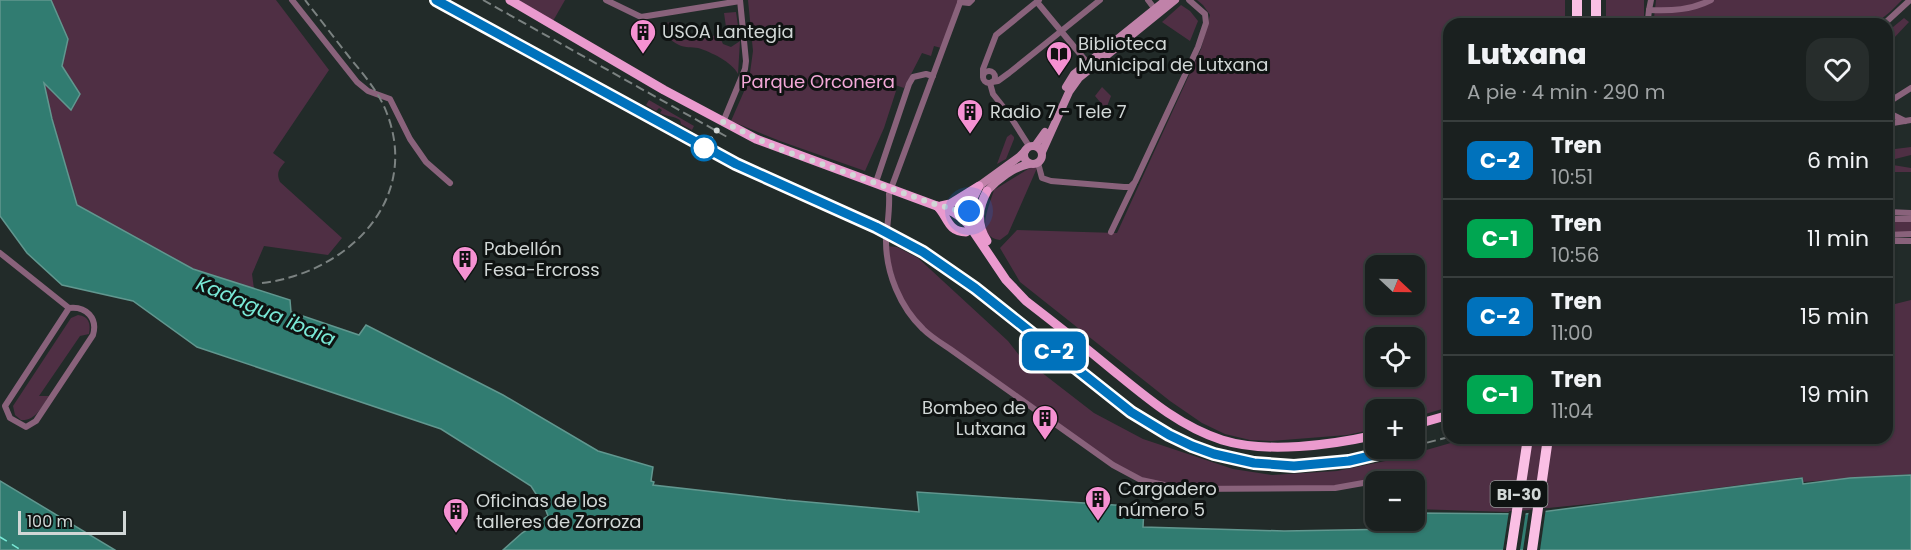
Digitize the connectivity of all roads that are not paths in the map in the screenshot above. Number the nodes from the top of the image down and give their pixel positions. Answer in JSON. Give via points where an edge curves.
{"nodes":[{"id":1,"x":292,"y":0,"type":"edge"},
{"id":2,"x":510,"y":0,"type":"edge"},
{"id":3,"x":606,"y":0,"type":"edge"},
{"id":4,"x":740,"y":0,"type":"edge"},
{"id":5,"x":972,"y":0,"type":"edge"},
{"id":6,"x":1100,"y":0,"type":"edge"},
{"id":7,"x":1148,"y":0,"type":"edge"},
{"id":8,"x":1166,"y":0,"type":"edge"},
{"id":9,"x":1175,"y":0,"type":"edge"},
{"id":10,"x":1189,"y":0,"type":"edge"},
{"id":11,"x":1576,"y":0,"type":"edge"},
{"id":12,"x":1596,"y":0,"type":"edge"},
{"id":13,"x":1651,"y":0,"type":"edge"},
{"id":14,"x":1711,"y":0,"type":"edge"},
{"id":15,"x":1911,"y":0,"type":"edge"},
{"id":16,"x":960,"y":1,"type":"edge"},
{"id":17,"x":1038,"y":1,"type":"edge"},
{"id":18,"x":1649,"y":10,"type":"junction"},
{"id":19,"x":1157,"y":12,"type":"junction"},
{"id":20,"x":1576,"y":18,"type":"edge"},
{"id":21,"x":1596,"y":18,"type":"edge"},
{"id":22,"x":1648,"y":18,"type":"edge"},
{"id":23,"x":1891,"y":18,"type":"edge"},
{"id":24,"x":1060,"y":32,"type":"junction"},
{"id":25,"x":1089,"y":64,"type":"junction"},
{"id":26,"x":933,"y":76,"type":"junction"},
{"id":27,"x":982,"y":76,"type":"junction"},
{"id":28,"x":991,"y":83,"type":"junction"},
{"id":29,"x":1911,"y":88,"type":"edge"},
{"id":30,"x":1893,"y":99,"type":"edge"},
{"id":31,"x":1893,"y":115,"type":"edge"},
{"id":32,"x":1908,"y":121,"type":"edge"},
{"id":33,"x":723,"y":122,"type":"junction"},
{"id":34,"x":1893,"y":123,"type":"edge"},
{"id":35,"x":1033,"y":149,"type":"junction"},
{"id":36,"x":1036,"y":166,"type":"junction"},
{"id":37,"x":876,"y":182,"type":"junction"},
{"id":38,"x":1135,"y":182,"type":"junction"},
{"id":39,"x":450,"y":183,"type":"dead end"},
{"id":40,"x":983,"y":188,"type":"junction"},
{"id":41,"x":938,"y":205,"type":"junction"},
{"id":42,"x":1893,"y":212,"type":"edge"},
{"id":43,"x":1911,"y":213,"type":"edge"},
{"id":44,"x":1893,"y":219,"type":"edge"},
{"id":45,"x":1911,"y":219,"type":"edge"},
{"id":46,"x":974,"y":225,"type":"junction"},
{"id":47,"x":1111,"y":232,"type":"dead end"},
{"id":48,"x":1911,"y":234,"type":"edge"},
{"id":49,"x":1893,"y":235,"type":"edge"},
{"id":50,"x":1911,"y":240,"type":"edge"},
{"id":51,"x":1893,"y":241,"type":"edge"},
{"id":52,"x":0,"y":253,"type":"edge"},
{"id":53,"x":69,"y":308,"type":"junction"},
{"id":54,"x":7,"y":414,"type":"junction"},
{"id":55,"x":0,"y":417,"type":"edge"},
{"id":56,"x":1443,"y":417,"type":"edge"},
{"id":57,"x":1425,"y":423,"type":"edge"},
{"id":58,"x":1365,"y":438,"type":"edge"},
{"id":59,"x":1527,"y":444,"type":"edge"},
{"id":60,"x":1547,"y":444,"type":"edge"},
{"id":61,"x":1365,"y":483,"type":"edge"},
{"id":62,"x":1511,"y":550,"type":"edge"},
{"id":63,"x":1532,"y":550,"type":"edge"}],
"edges":[{"from":1,"to":39,"type":"street","via":[[357,82],[390,99],[426,162]]},
{"from":2,"to":33,"type":"main road"},
{"from":3,"to":4,"type":"street","via":[[641,17]]},
{"from":4,"to":33,"type":"street","via":[[745,69]]},
{"from":5,"to":16,"type":"street"},
{"from":6,"to":24,"type":"street"},
{"from":7,"to":19,"type":"street"},
{"from":8,"to":19,"type":"main road"},
{"from":9,"to":19,"type":"main road"},
{"from":10,"to":38,"type":"street","via":[[1204,14],[1206,22]]},
{"from":11,"to":20,"type":"highway"},
{"from":12,"to":21,"type":"highway"},
{"from":13,"to":18,"type":"street"},
{"from":14,"to":18,"type":"street","via":[[1676,11]]},
{"from":15,"to":23,"type":"street"},
{"from":16,"to":26,"type":"street"},
{"from":17,"to":24,"type":"street"},
{"from":17,"to":27,"type":"street","via":[[996,35]]},
{"from":18,"to":22,"type":"street"},
{"from":19,"to":25,"type":"main road"},
{"from":24,"to":25,"type":"street"},
{"from":24,"to":28,"type":"street"},
{"from":25,"to":35,"type":"main road"},
{"from":26,"to":37,"type":"street","via":[[913,77],[909,84]]},
{"from":26,"to":61,"type":"street","via":[[889,194],[886,241],[894,284],[924,330],[1105,459],[1141,480],[1183,489],[1335,488]]},
{"from":27,"to":28,"type":"street","via":[[984,82]]},
{"from":27,"to":28,"type":"street","via":[[992,72],[995,77]]},
{"from":28,"to":35,"type":"street","via":[[993,94]]},
{"from":29,"to":30,"type":"street"},
{"from":31,"to":32,"type":"street"},
{"from":32,"to":34,"type":"street"},
{"from":33,"to":37,"type":"main road","via":[[774,147]]},
{"from":35,"to":36,"type":"main road","via":[[1042,158]]},
{"from":35,"to":36,"type":"main road","via":[[1024,157]]},
{"from":35,"to":40,"type":"main road"},
{"from":36,"to":38,"type":"street","via":[[1042,178],[1060,182],[1124,187]]},
{"from":36,"to":40,"type":"main road","via":[[1020,166]]},
{"from":37,"to":41,"type":"main road"},
{"from":38,"to":47,"type":"street"},
{"from":40,"to":41,"type":"main road","via":[[950,204]]},
{"from":40,"to":46,"type":"main road","via":[[973,196],[969,211]]},
{"from":41,"to":46,"type":"main road","via":[[954,209]]},
{"from":41,"to":46,"type":"main road","via":[[954,230],[966,232]]},
{"from":42,"to":43,"type":"street"},
{"from":44,"to":45,"type":"street"},
{"from":46,"to":58,"type":"main road","via":[[1026,301],[1164,411],[1204,433],[1242,444],[1284,447]]},
{"from":48,"to":49,"type":"street"},
{"from":50,"to":51,"type":"street"},
{"from":52,"to":53,"type":"street"},
{"from":53,"to":54,"type":"street","via":[[7,402]]},
{"from":53,"to":54,"type":"street","via":[[83,309],[91,316],[93,335],[33,424],[26,427]]},
{"from":54,"to":55,"type":"street"},
{"from":56,"to":57,"type":"main road"},
{"from":59,"to":62,"type":"highway","number":"BI-30"},
{"from":60,"to":63,"type":"highway","number":"BI-30"}]}
